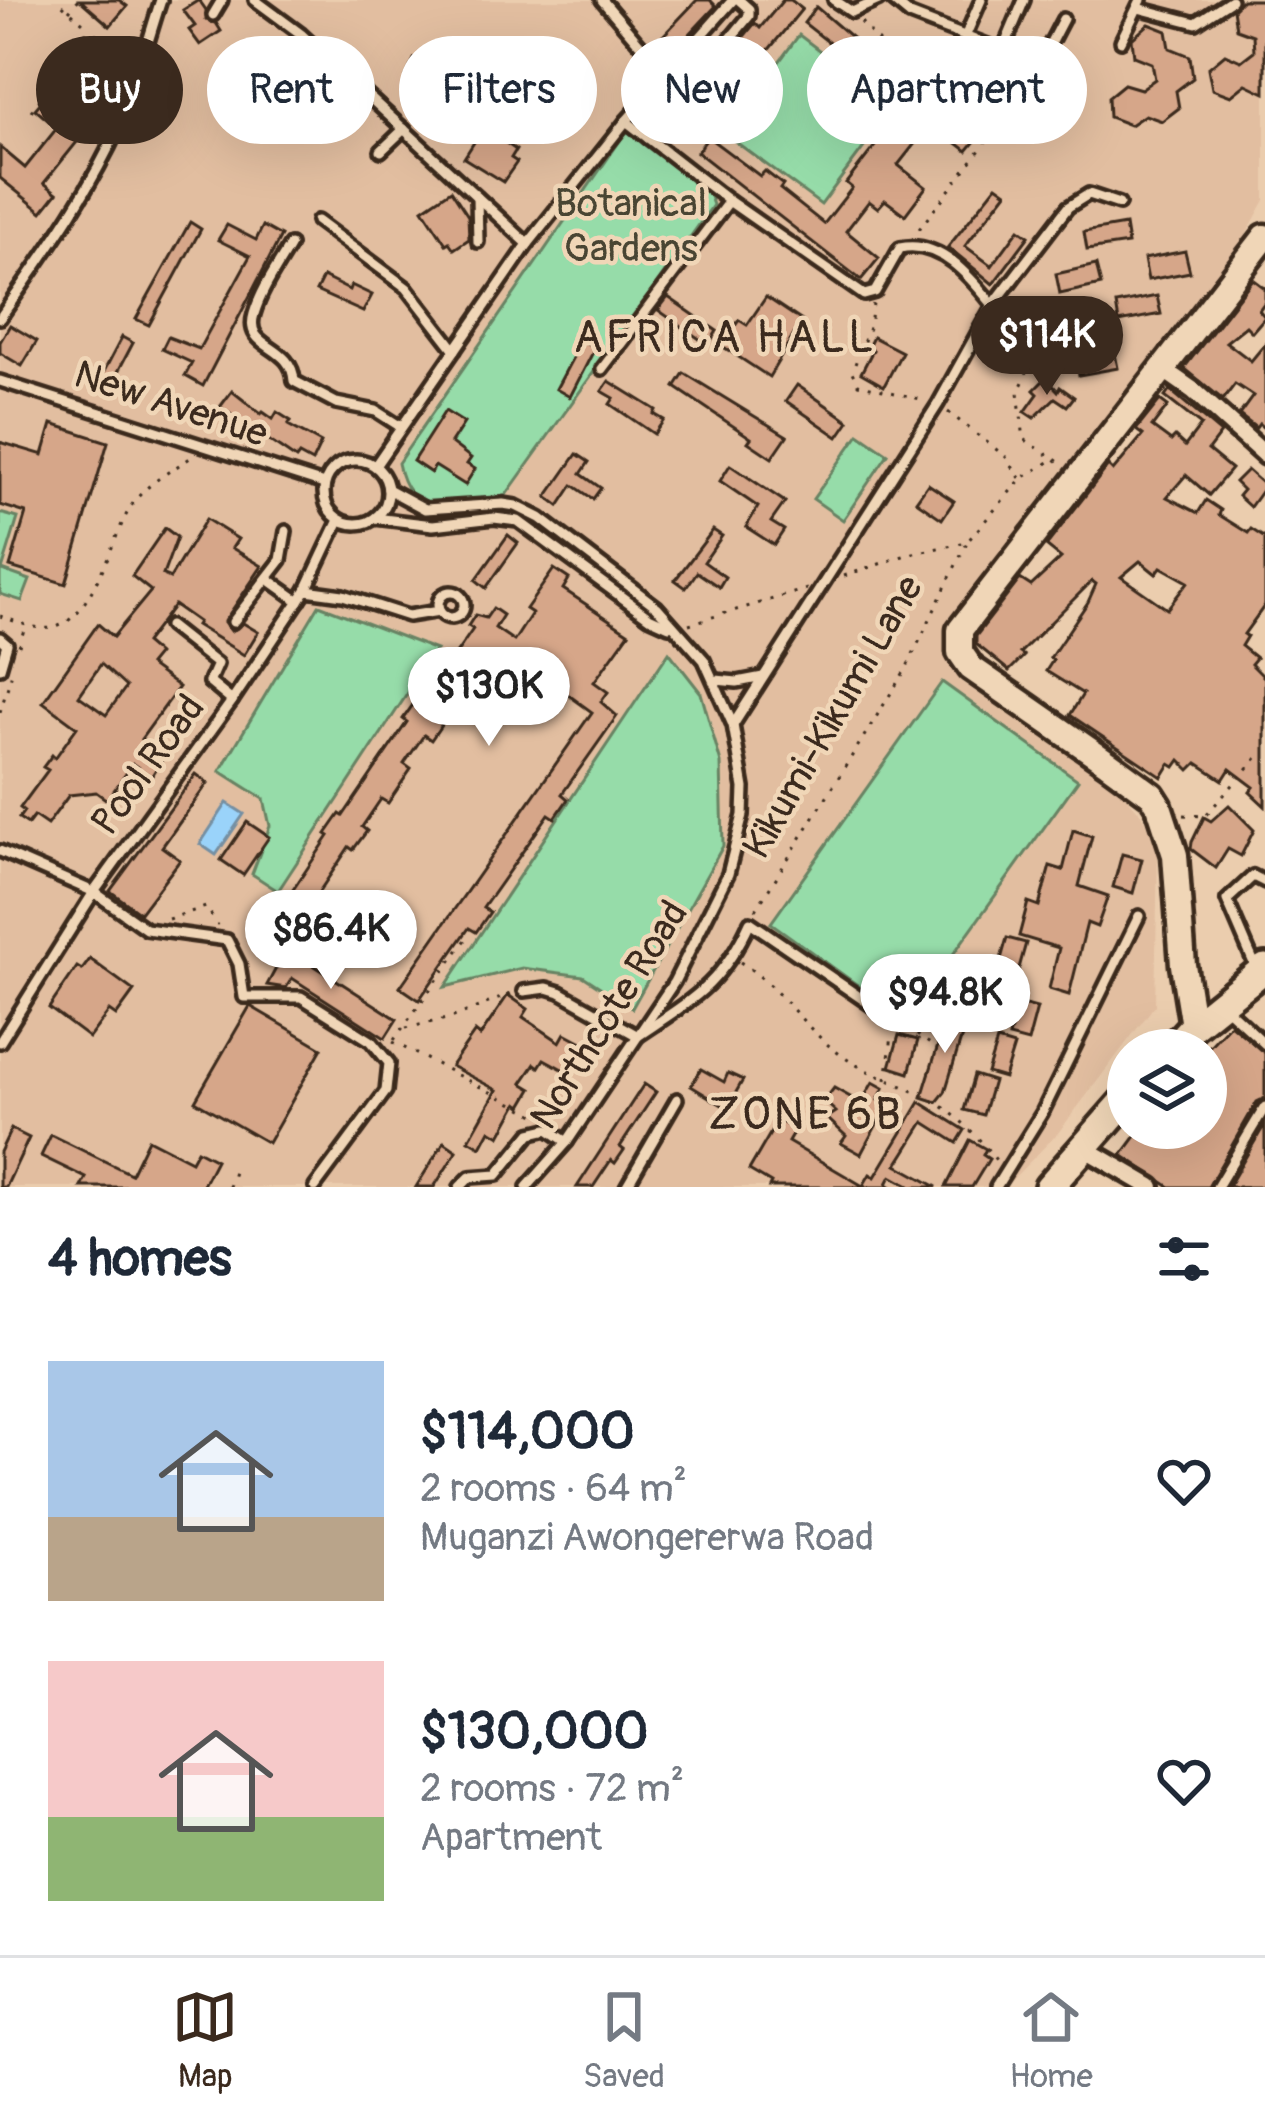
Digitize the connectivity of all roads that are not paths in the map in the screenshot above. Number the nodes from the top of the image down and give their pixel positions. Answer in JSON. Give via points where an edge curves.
{"nodes":[{"id":1,"x":223,"y":0,"type":"edge"},
{"id":2,"x":255,"y":0,"type":"edge"},
{"id":3,"x":602,"y":0,"type":"edge"},
{"id":4,"x":736,"y":0,"type":"edge"},
{"id":5,"x":834,"y":0,"type":"edge"},
{"id":6,"x":879,"y":0,"type":"edge"},
{"id":7,"x":892,"y":0,"type":"edge"},
{"id":8,"x":981,"y":0,"type":"edge"},
{"id":9,"x":1024,"y":0,"type":"edge"},
{"id":10,"x":1231,"y":0,"type":"edge"},
{"id":11,"x":156,"y":2,"type":"edge"},
{"id":12,"x":1140,"y":4,"type":"edge"},
{"id":13,"x":213,"y":15,"type":"dead end"},
{"id":14,"x":1063,"y":20,"type":"dead end"},
{"id":15,"x":303,"y":36,"type":"edge"},
{"id":16,"x":633,"y":36,"type":"edge"},
{"id":17,"x":703,"y":36,"type":"edge"},
{"id":18,"x":731,"y":36,"type":"edge"},
{"id":19,"x":962,"y":36,"type":"edge"},
{"id":20,"x":965,"y":36,"type":"edge"},
{"id":21,"x":1009,"y":36,"type":"edge"},
{"id":22,"x":1054,"y":36,"type":"edge"},
{"id":23,"x":1121,"y":41,"type":"dead end"},
{"id":24,"x":375,"y":102,"type":"edge"},
{"id":25,"x":399,"y":124,"type":"edge"},
{"id":26,"x":621,"y":127,"type":"edge"},
{"id":27,"x":399,"y":134,"type":"edge"},
{"id":28,"x":420,"y":144,"type":"edge"},
{"id":29,"x":657,"y":144,"type":"edge"},
{"id":30,"x":381,"y":152,"type":"dead end"},
{"id":31,"x":477,"y":197,"type":"junction"},
{"id":32,"x":729,"y":201,"type":"junction"},
{"id":33,"x":1119,"y":204,"type":"dead end"},
{"id":34,"x":317,"y":221,"type":"dead end"},
{"id":35,"x":1265,"y":237,"type":"edge"},
{"id":36,"x":478,"y":242,"type":"dead end"},
{"id":37,"x":528,"y":244,"type":"junction"},
{"id":38,"x":290,"y":245,"type":"dead end"},
{"id":39,"x":1257,"y":264,"type":"edge"},
{"id":40,"x":993,"y":305,"type":"junction"},
{"id":41,"x":0,"y":318,"type":"edge"},
{"id":42,"x":455,"y":350,"type":"junction"},
{"id":43,"x":602,"y":369,"type":"dead end"},
{"id":44,"x":1164,"y":370,"type":"junction"},
{"id":45,"x":0,"y":381,"type":"edge"},
{"id":46,"x":401,"y":427,"type":"junction"},
{"id":47,"x":1265,"y":455,"type":"edge"},
{"id":48,"x":375,"y":466,"type":"junction"},
{"id":49,"x":324,"y":484,"type":"junction"},
{"id":50,"x":388,"y":489,"type":"junction"},
{"id":51,"x":376,"y":518,"type":"junction"},
{"id":52,"x":339,"y":520,"type":"junction"},
{"id":53,"x":286,"y":531,"type":"dead end"},
{"id":54,"x":268,"y":579,"type":"junction"},
{"id":55,"x":306,"y":590,"type":"junction"},
{"id":56,"x":299,"y":601,"type":"junction"},
{"id":57,"x":439,"y":611,"type":"dead end"},
{"id":58,"x":233,"y":622,"type":"dead end"},
{"id":59,"x":169,"y":626,"type":"dead end"},
{"id":60,"x":674,"y":628,"type":"junction"},
{"id":61,"x":0,"y":638,"type":"edge"},
{"id":62,"x":0,"y":666,"type":"edge"},
{"id":63,"x":763,"y":676,"type":"junction"},
{"id":64,"x":716,"y":680,"type":"junction"},
{"id":65,"x":232,"y":701,"type":"junction"},
{"id":66,"x":733,"y":725,"type":"junction"},
{"id":67,"x":0,"y":851,"type":"edge"},
{"id":68,"x":1265,"y":882,"type":"edge"},
{"id":69,"x":94,"y":892,"type":"junction"},
{"id":70,"x":1139,"y":916,"type":"dead end"},
{"id":71,"x":1262,"y":971,"type":"edge"},
{"id":72,"x":524,"y":991,"type":"road end"},
{"id":73,"x":1221,"y":1003,"type":"junction"},
{"id":74,"x":896,"y":1022,"type":"road end"},
{"id":75,"x":1193,"y":1026,"type":"junction"},
{"id":76,"x":1190,"y":1029,"type":"edge"},
{"id":77,"x":638,"y":1036,"type":"junction"},
{"id":78,"x":0,"y":1042,"type":"edge"},
{"id":79,"x":1265,"y":1043,"type":"edge"},
{"id":80,"x":676,"y":1099,"type":"dead end"},
{"id":81,"x":1265,"y":1107,"type":"edge"},
{"id":82,"x":1107,"y":1121,"type":"edge"},
{"id":83,"x":570,"y":1138,"type":"junction"},
{"id":84,"x":1084,"y":1148,"type":"junction"},
{"id":85,"x":548,"y":1168,"type":"junction"},
{"id":86,"x":315,"y":1187,"type":"edge"},
{"id":87,"x":460,"y":1187,"type":"edge"},
{"id":88,"x":527,"y":1187,"type":"edge"},
{"id":89,"x":541,"y":1187,"type":"edge"},
{"id":90,"x":626,"y":1187,"type":"edge"},
{"id":91,"x":996,"y":1187,"type":"edge"},
{"id":92,"x":1048,"y":1187,"type":"edge"},
{"id":93,"x":1151,"y":1187,"type":"edge"},
{"id":94,"x":1217,"y":1187,"type":"edge"}],
"edges":[{"from":1,"to":13,"type":"lane"},
{"from":2,"to":15,"type":"lane"},
{"from":3,"to":16,"type":"lane"},
{"from":4,"to":17,"type":"lane"},
{"from":4,"to":18,"type":"lane","via":[[749,9]]},
{"from":5,"to":6,"type":"lane","via":[[852,11]]},
{"from":7,"to":19,"type":"lane"},
{"from":8,"to":20,"type":"lane"},
{"from":9,"to":21,"type":"lane"},
{"from":10,"to":12,"type":"lane","via":[[1196,23]]},
{"from":11,"to":41,"type":"lane","via":[[146,54],[109,148]]},
{"from":12,"to":23,"type":"lane"},
{"from":14,"to":22,"type":"lane"},
{"from":24,"to":25,"type":"lane"},
{"from":26,"to":37,"type":"lane"},
{"from":27,"to":30,"type":"lane"},
{"from":28,"to":31,"type":"lane"},
{"from":29,"to":32,"type":"lane"},
{"from":31,"to":36,"type":"lane"},
{"from":31,"to":37,"type":"lane"},
{"from":32,"to":40,"type":"lane","via":[[864,295],[875,292],[906,246],[965,269]]},
{"from":32,"to":43,"type":"lane"},
{"from":33,"to":40,"type":"lane","via":[[1089,194],[1068,207]]},
{"from":34,"to":42,"type":"lane","via":[[407,288]]},
{"from":35,"to":39,"type":"street"},
{"from":37,"to":42,"type":"lane"},
{"from":38,"to":46,"type":"lane","via":[[252,316],[254,331],[287,357],[294,381]]},
{"from":39,"to":44,"type":"street"},
{"from":40,"to":63,"type":"lane"},
{"from":42,"to":46,"type":"lane"},
{"from":44,"to":47,"type":"street"},
{"from":44,"to":75,"type":"street","via":[[960,630],[959,643],[970,668],[1152,795],[1175,855]]},
{"from":45,"to":49,"type":"lane","name":"New Avenue"},
{"from":46,"to":48,"type":"lane"},
{"from":48,"to":49,"type":"lane","via":[[348,460]]},
{"from":48,"to":50,"type":"lane"},
{"from":49,"to":52,"type":"lane","via":[[324,501]]},
{"from":50,"to":51,"type":"lane"},
{"from":50,"to":60,"type":"lane","name":"Northcote Road","via":[[425,509],[503,504],[528,511]]},
{"from":51,"to":52,"type":"lane"},
{"from":51,"to":60,"type":"lane","name":"Northcote Road","via":[[518,521]]},
{"from":52,"to":55,"type":"lane","name":"Pool Road"},
{"from":53,"to":54,"type":"lane"},
{"from":54,"to":56,"type":"lane"},
{"from":54,"to":58,"type":"lane"},
{"from":55,"to":56,"type":"lane","name":"Pool Road"},
{"from":55,"to":57,"type":"lane","via":[[407,616]]},
{"from":56,"to":65,"type":"lane","name":"Pool Road"},
{"from":59,"to":65,"type":"lane","via":[[217,664],[210,685]]},
{"from":60,"to":64,"type":"lane","name":"Northcote Road"},
{"from":61,"to":62,"type":"lane","via":[[7,644]]},
{"from":63,"to":64,"type":"lane"},
{"from":63,"to":66,"type":"lane"},
{"from":64,"to":66,"type":"lane","name":"Northcote Road"},
{"from":65,"to":69,"type":"lane","name":"Pool Road"},
{"from":66,"to":77,"type":"lane","name":"Northcote Road","via":[[744,788],[740,837],[707,918]]},
{"from":67,"to":69,"type":"lane"},
{"from":68,"to":71,"type":"lane","via":[[1252,876],[1227,900]]},
{"from":69,"to":78,"type":"lane","name":"Pool Road"},
{"from":69,"to":86,"type":"lane","via":[[143,926],[227,940],[244,997],[301,997],[371,1041],[388,1063],[386,1091]]},
{"from":70,"to":91,"type":"lane","via":[[1042,1113]]},
{"from":71,"to":73,"type":"main road"},
{"from":72,"to":77,"type":"lane","via":[[560,992]]},
{"from":73,"to":75,"type":"main road"},
{"from":73,"to":79,"type":"lane"},
{"from":74,"to":77,"type":"lane","via":[[750,922],[707,989]]},
{"from":75,"to":76,"type":"main road"},
{"from":77,"to":83,"type":"lane","name":"Northcote Road"},
{"from":80,"to":90,"type":"lane"},
{"from":81,"to":94,"type":"lane"},
{"from":82,"to":84,"type":"main road"},
{"from":83,"to":85,"type":"lane","name":"Northcote Road"},
{"from":83,"to":87,"type":"lane","via":[[531,1133],[497,1175],[470,1177]]},
{"from":84,"to":92,"type":"main road"},
{"from":84,"to":93,"type":"street"},
{"from":85,"to":88,"type":"lane","name":"Northcote Road"},
{"from":85,"to":89,"type":"lane","name":"Northcote Road"}]}
